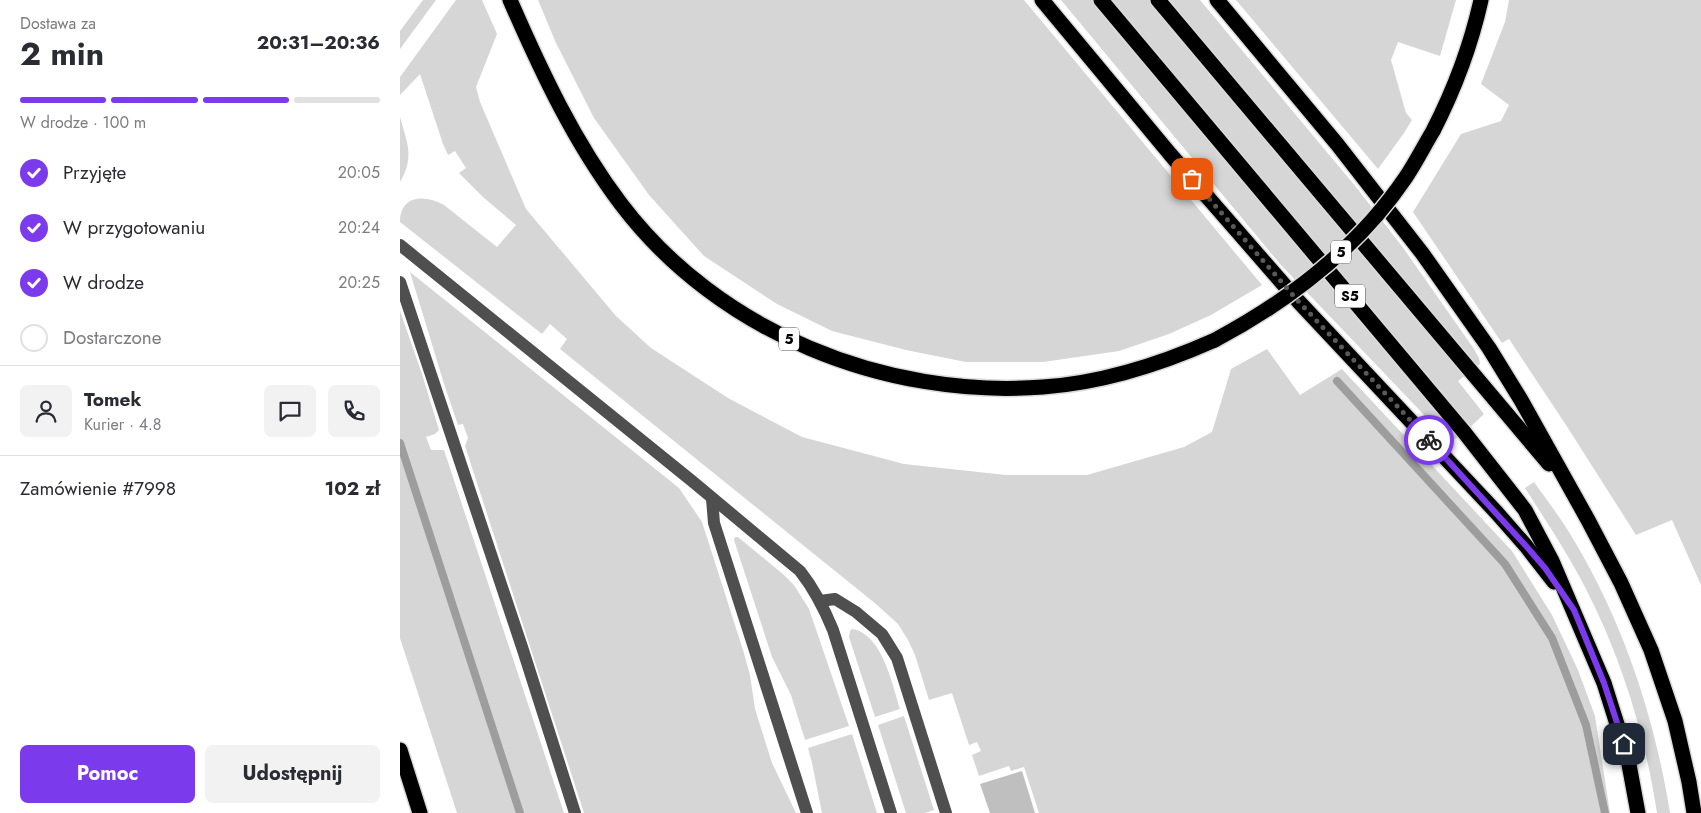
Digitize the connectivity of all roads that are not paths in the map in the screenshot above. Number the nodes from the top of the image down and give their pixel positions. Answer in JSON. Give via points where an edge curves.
{"nodes":[{"id":1,"x":1042,"y":0,"type":"edge"},
{"id":2,"x":1101,"y":0,"type":"edge"},
{"id":3,"x":1158,"y":0,"type":"edge"},
{"id":4,"x":1217,"y":0,"type":"edge"},
{"id":5,"x":1481,"y":0,"type":"edge"},
{"id":6,"x":512,"y":4,"type":"edge"},
{"id":7,"x":400,"y":246,"type":"edge"},
{"id":8,"x":400,"y":282,"type":"edge"},
{"id":9,"x":1569,"y":488,"type":"junction"},
{"id":10,"x":712,"y":499,"type":"junction"},
{"id":11,"x":820,"y":601,"type":"junction"},
{"id":12,"x":1574,"y":610,"type":"junction"},
{"id":13,"x":400,"y":750,"type":"edge"},
{"id":14,"x":420,"y":813,"type":"edge"},
{"id":15,"x":574,"y":813,"type":"edge"},
{"id":16,"x":807,"y":813,"type":"edge"},
{"id":17,"x":891,"y":813,"type":"edge"},
{"id":18,"x":946,"y":813,"type":"edge"},
{"id":19,"x":1638,"y":813,"type":"edge"},
{"id":20,"x":1694,"y":813,"type":"edge"}],
"edges":[{"from":1,"to":12,"type":"highway","via":[[1299,302],[1526,546]]},
{"from":2,"to":12,"type":"highway","number":"S5","via":[[1490,464],[1524,510]]},
{"from":3,"to":9,"type":"highway"},
{"from":4,"to":9,"type":"highway","via":[[1422,252],[1521,400]]},
{"from":5,"to":6,"type":"highway","number":"5","bridge":true,"via":[[1466,55],[1444,111],[1405,178],[1353,241],[1295,292],[1215,340],[1143,368],[1090,381],[998,388],[959,387],[896,377],[834,359],[752,320],[703,286],[651,239],[594,167],[565,118]]},
{"from":7,"to":10,"type":"lane"},
{"from":8,"to":15,"type":"lane","via":[[517,631]]},
{"from":9,"to":20,"type":"highway","via":[[1621,583],[1651,650],[1675,721]]},
{"from":10,"to":11,"type":"lane","via":[[800,571]]},
{"from":10,"to":16,"type":"lane","via":[[714,523]]},
{"from":11,"to":17,"type":"lane","via":[[833,630]]},
{"from":11,"to":18,"type":"lane","via":[[834,599],[856,612],[882,634],[897,658]]},
{"from":12,"to":19,"type":"highway","via":[[1619,728]]},
{"from":13,"to":14,"type":"highway"}]}
